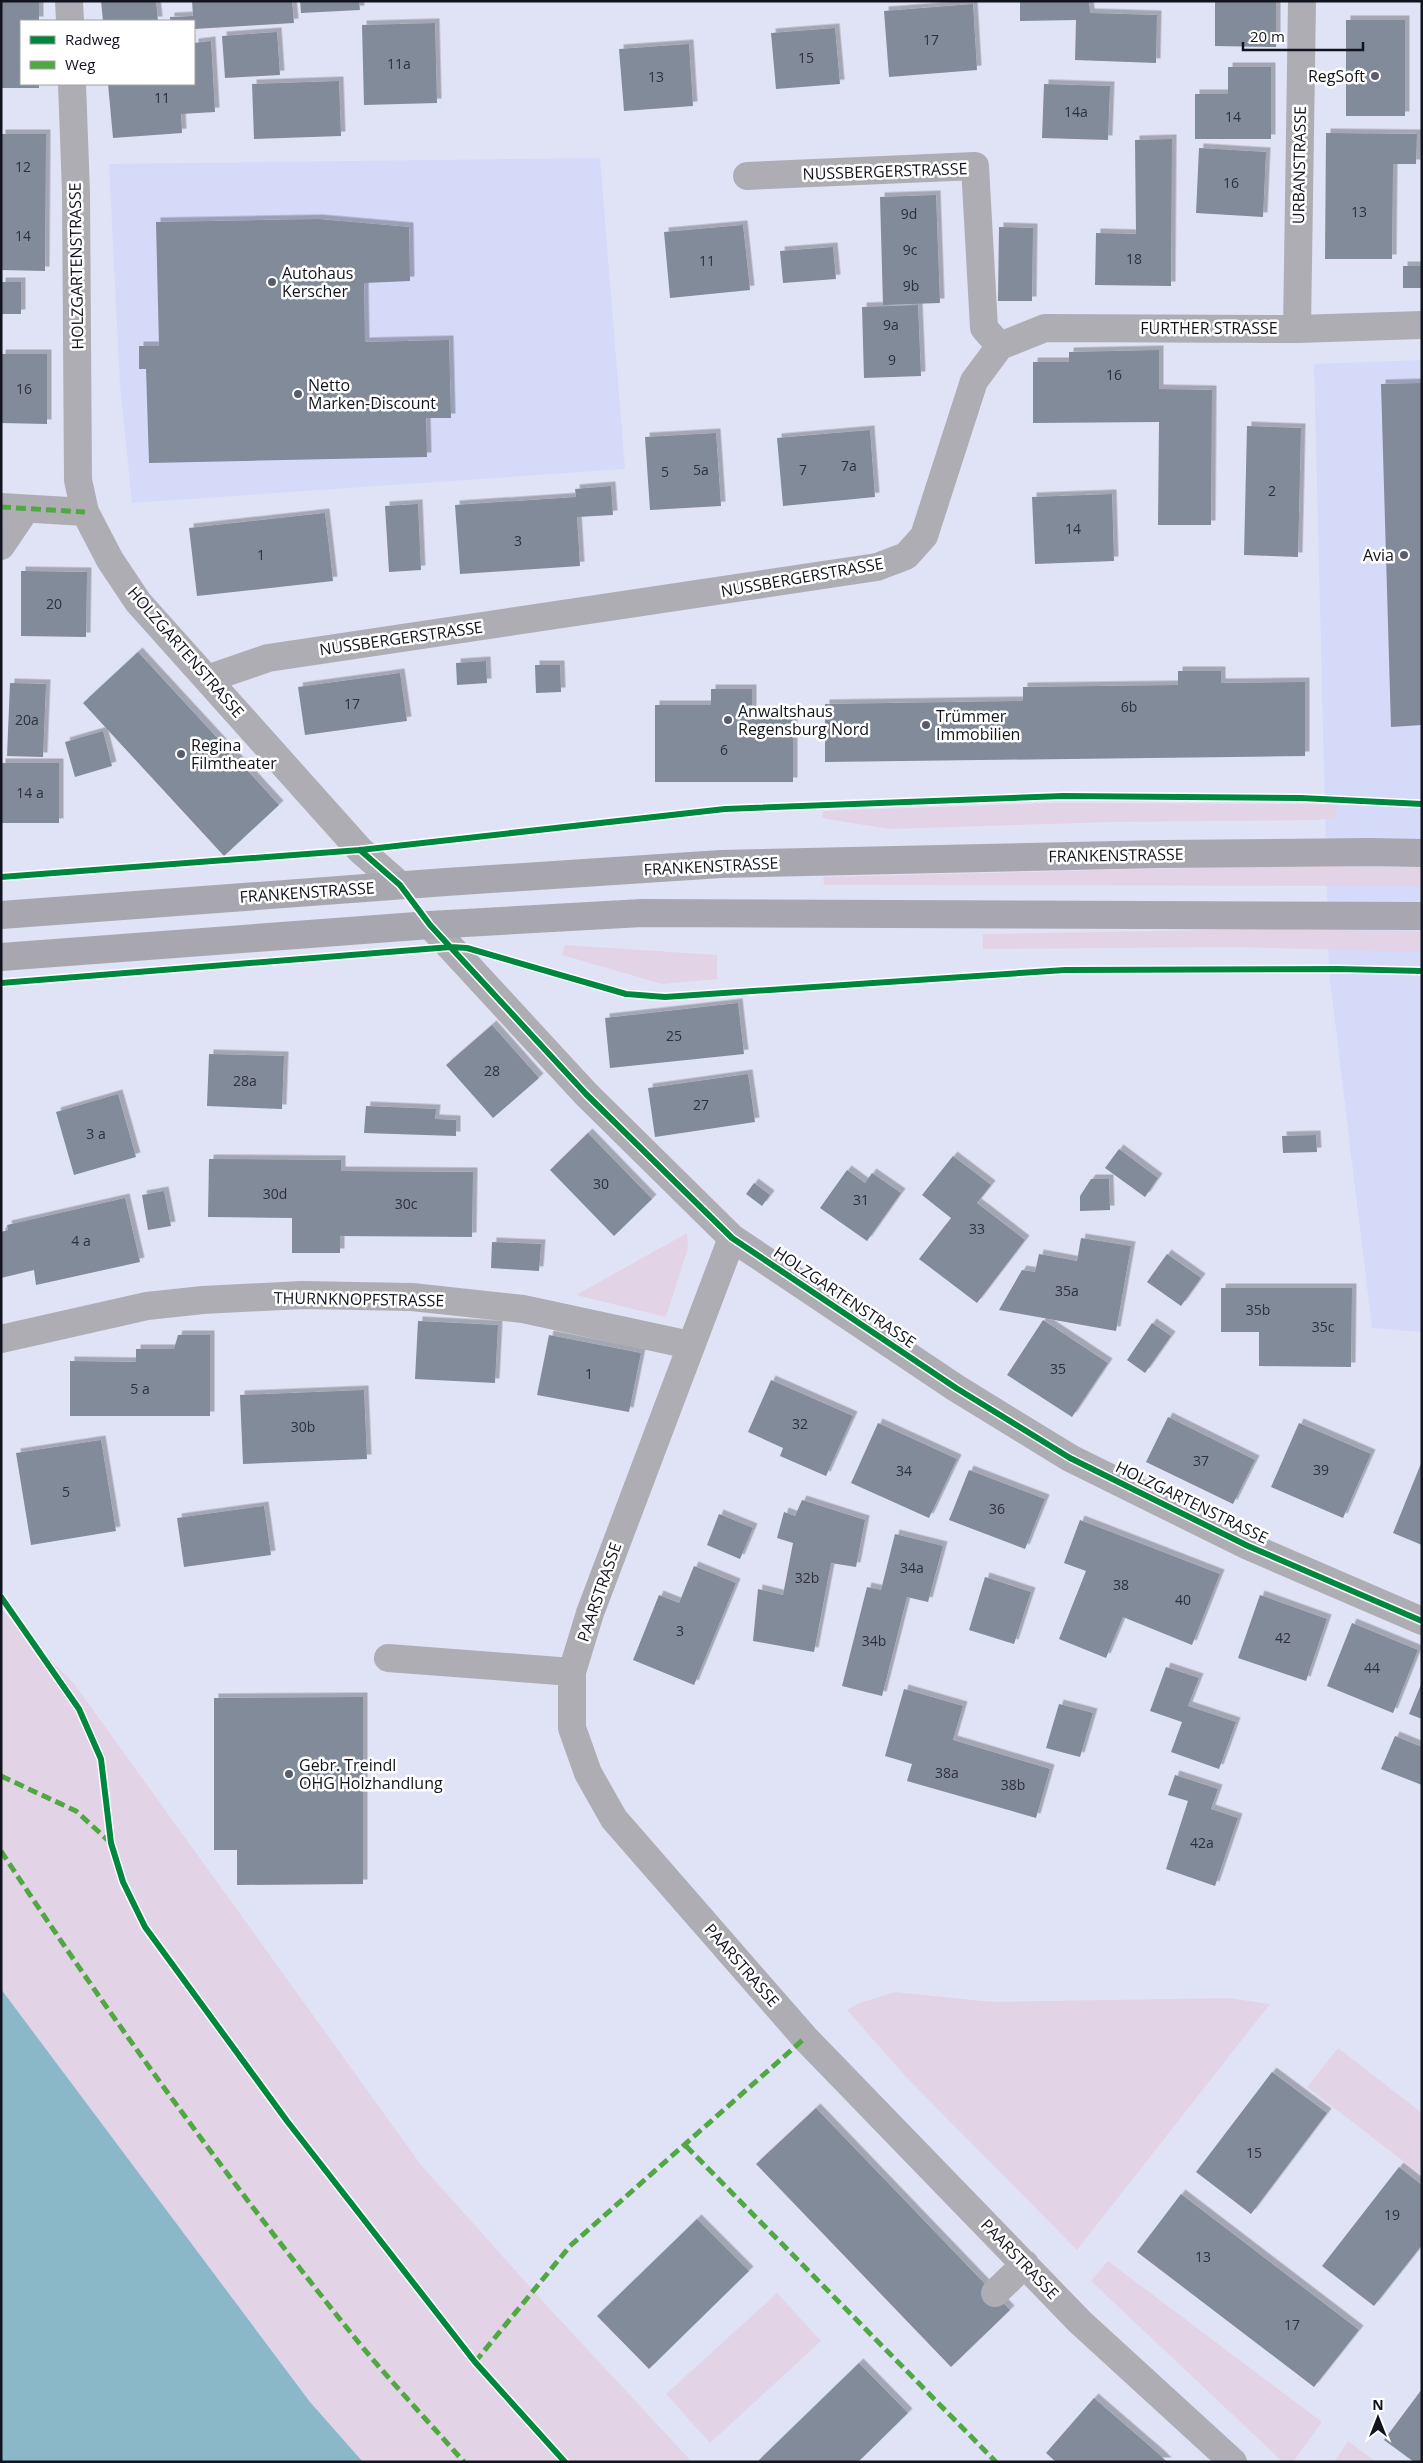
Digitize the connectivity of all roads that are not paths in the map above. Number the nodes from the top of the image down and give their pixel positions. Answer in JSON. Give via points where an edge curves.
{"nodes":[{"id":1,"x":70,"y":1,"type":"edge"},
{"id":2,"x":1302,"y":1,"type":"edge"},
{"id":3,"x":70,"y":20,"type":"edge"},
{"id":4,"x":72,"y":85,"type":"edge"},
{"id":5,"x":747,"y":176,"type":"dead end"},
{"id":6,"x":1422,"y":325,"type":"edge"},
{"id":7,"x":1297,"y":329,"type":"junction"},
{"id":8,"x":1000,"y":346,"type":"junction"},
{"id":9,"x":14,"y":508,"type":"edge"},
{"id":10,"x":85,"y":512,"type":"junction"},
{"id":11,"x":1,"y":546,"type":"edge"},
{"id":12,"x":208,"y":679,"type":"junction"},
{"id":13,"x":1422,"y":853,"type":"edge"},
{"id":14,"x":400,"y":885,"type":"junction"},
{"id":15,"x":1,"y":915,"type":"edge"},
{"id":16,"x":1422,"y":916,"type":"edge"},
{"id":17,"x":430,"y":925,"type":"junction"},
{"id":18,"x":1,"y":958,"type":"edge"},
{"id":19,"x":732,"y":1238,"type":"junction"},
{"id":20,"x":1,"y":1339,"type":"edge"},
{"id":21,"x":690,"y":1345,"type":"junction"},
{"id":22,"x":1422,"y":1621,"type":"edge"},
{"id":23,"x":388,"y":1658,"type":"dead end"},
{"id":24,"x":572,"y":1672,"type":"junction"},
{"id":25,"x":1025,"y":2264,"type":"junction"},
{"id":26,"x":995,"y":2294,"type":"dead end"},
{"id":27,"x":1233,"y":2462,"type":"edge"}],
"edges":[{"from":1,"to":3,"type":"street"},
{"from":2,"to":7,"type":"street","name":"URBANSTRASSE"},
{"from":4,"to":10,"type":"street","name":"HOLZGARTENSTRASSE","via":[[78,480]]},
{"from":5,"to":8,"type":"street","name":"NUSSBERGERSTRASSE","via":[[975,166],[984,328]]},
{"from":6,"to":7,"type":"street","name":"FURTHER STRASSE"},
{"from":7,"to":8,"type":"street","name":"FURTHER STRASSE","via":[[1045,328]]},
{"from":8,"to":12,"type":"street","name":"NUSSBERGERSTRASSE","via":[[974,381],[924,536],[906,556],[877,567],[268,658]]},
{"from":9,"to":10,"type":"street"},
{"from":9,"to":11,"type":"street"},
{"from":10,"to":12,"type":"street","name":"HOLZGARTENSTRASSE","via":[[110,560],[138,602]]},
{"from":12,"to":14,"type":"street","name":"HOLZGARTENSTRASSE","via":[[360,850]]},
{"from":13,"to":14,"type":"main road","name":"FRANKENSTRASSE","via":[[1162,854],[721,864]]},
{"from":14,"to":15,"type":"main road","name":"FRANKENSTRASSE"},
{"from":16,"to":17,"type":"main road","via":[[642,913]]},
{"from":17,"to":18,"type":"main road"},
{"from":17,"to":19,"type":"street","name":"HOLZGARTENSTRASSE","via":[[586,1094]]},
{"from":19,"to":21,"type":"street"},
{"from":19,"to":22,"type":"street","name":"HOLZGARTENSTRASSE","via":[[956,1388],[1070,1458],[1248,1546]]},
{"from":20,"to":21,"type":"street","name":"THURNKNOPFSTRASSE","via":[[147,1306],[302,1295],[412,1297],[523,1309]]},
{"from":21,"to":24,"type":"street","name":"PAARSTRASSE","via":[[590,1613]]},
{"from":23,"to":24,"type":"street"},
{"from":24,"to":25,"type":"street","name":"PAARSTRASSE","via":[[572,1728],[588,1772],[614,1819],[805,2038]]},
{"from":25,"to":26,"type":"street"},
{"from":25,"to":27,"type":"street","name":"PAARSTRASSE","via":[[1080,2322]]}]}
